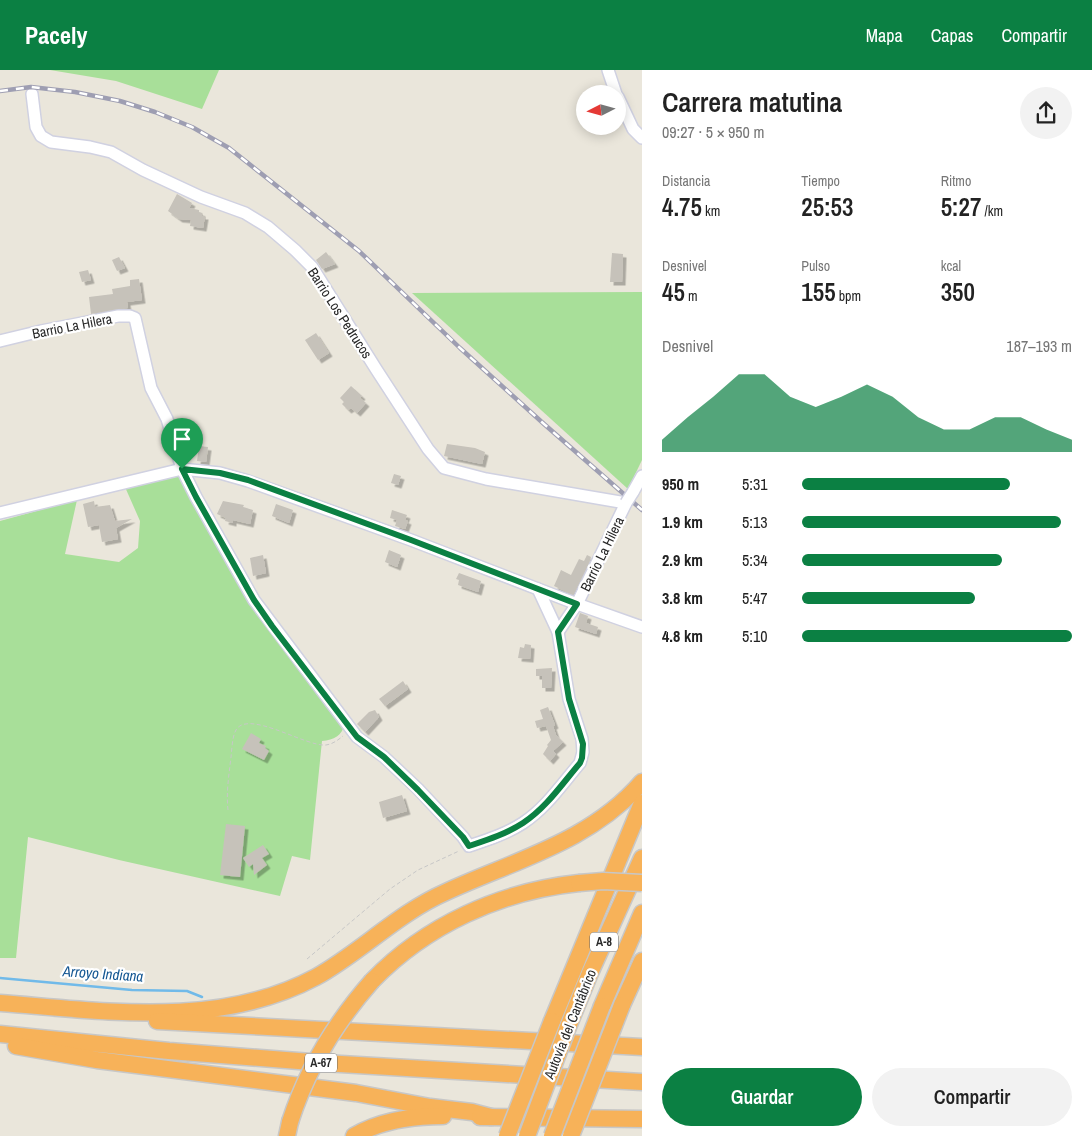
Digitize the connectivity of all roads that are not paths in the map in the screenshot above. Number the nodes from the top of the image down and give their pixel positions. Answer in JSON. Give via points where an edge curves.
{"nodes":[{"id":1,"x":608,"y":70,"type":"edge"},
{"id":2,"x":613,"y":85,"type":"edge"},
{"id":3,"x":32,"y":94,"type":"dead end"},
{"id":4,"x":626,"y":114,"type":"edge"},
{"id":5,"x":642,"y":138,"type":"edge"},
{"id":6,"x":0,"y":341,"type":"edge"},
{"id":7,"x":182,"y":469,"type":"junction"},
{"id":8,"x":642,"y":476,"type":"edge"},
{"id":9,"x":626,"y":503,"type":"junction"},
{"id":10,"x":0,"y":512,"type":"edge"},
{"id":11,"x":538,"y":589,"type":"junction"},
{"id":12,"x":577,"y":604,"type":"junction"},
{"id":13,"x":642,"y":627,"type":"edge"},
{"id":14,"x":558,"y":632,"type":"junction"},
{"id":15,"x":642,"y":782,"type":"edge"},
{"id":16,"x":642,"y":803,"type":"edge"},
{"id":17,"x":642,"y":858,"type":"edge"},
{"id":18,"x":642,"y":883,"type":"edge"},
{"id":19,"x":642,"y":913,"type":"edge"},
{"id":20,"x":642,"y":961,"type":"edge"},
{"id":21,"x":0,"y":1005,"type":"edge"},
{"id":22,"x":0,"y":1034,"type":"edge"},
{"id":23,"x":0,"y":1044,"type":"edge"},
{"id":24,"x":642,"y":1047,"type":"edge"},
{"id":25,"x":642,"y":1082,"type":"edge"},
{"id":26,"x":491,"y":1117,"type":"junction"},
{"id":27,"x":589,"y":1118,"type":"junction"},
{"id":28,"x":642,"y":1119,"type":"edge"},
{"id":29,"x":288,"y":1129,"type":"edge"},
{"id":30,"x":642,"y":1129,"type":"edge"},
{"id":31,"x":354,"y":1136,"type":"edge"},
{"id":32,"x":509,"y":1136,"type":"edge"},
{"id":33,"x":527,"y":1136,"type":"edge"},
{"id":34,"x":552,"y":1136,"type":"edge"},
{"id":35,"x":571,"y":1136,"type":"edge"}],
"edges":[{"from":1,"to":2,"type":"street"},
{"from":3,"to":9,"type":"street","name":"Barrio Los Pedrucos","via":[[36,127],[41,136],[51,142],[112,152],[201,197],[245,213],[295,250],[312,267],[428,449],[444,468],[486,479]]},
{"from":4,"to":5,"type":"street"},
{"from":6,"to":7,"type":"street","name":"Barrio La Hilera","via":[[118,316],[135,318],[152,388],[168,419]]},
{"from":7,"to":10,"type":"street","name":"Barrio La Hilera"},
{"from":7,"to":11,"type":"street","name":"Barrio La Hilera","via":[[248,480]]},
{"from":7,"to":14,"type":"street","name":"Barrio La Hilera","via":[[254,600],[357,737],[384,757],[418,790],[469,846],[509,831],[534,815],[580,763],[582,739],[569,699]]},
{"from":8,"to":9,"type":"street","name":"Barrio La Hilera","bridge":true},
{"from":9,"to":12,"type":"street","name":"Barrio La Hilera"},
{"from":11,"to":12,"type":"street","name":"Barrio La Hilera"},
{"from":11,"to":14,"type":"street"},
{"from":12,"to":13,"type":"street","name":"Barrio La Hilera"},
{"from":12,"to":14,"type":"street","name":"Barrio La Hilera"},
{"from":15,"to":21,"type":"highway","via":[[609,814],[573,837],[435,896],[317,976],[270,996],[221,1008],[158,1012]]},
{"from":16,"to":32,"type":"highway","bridge":true,"via":[[552,1021]]},
{"from":17,"to":33,"type":"highway","name":"Autovía del Cantábrico","number":"A-8","bridge":true,"via":[[590,973]]},
{"from":18,"to":29,"type":"highway","bridge":true,"via":[[579,883],[530,891],[470,912],[420,940],[372,981],[346,1011],[325,1042],[305,1082]]},
{"from":19,"to":34,"type":"highway","name":"Autovía del Cantábrico","number":"A-8","bridge":true},
{"from":20,"to":35,"type":"highway","bridge":true},
{"from":21,"to":24,"type":"highway","via":[[177,1023]]},
{"from":22,"to":25,"type":"highway","number":"A-67","via":[[324,1063]]},
{"from":23,"to":26,"type":"highway","via":[[97,1060],[356,1093]]},
{"from":26,"to":27,"type":"highway"},
{"from":26,"to":31,"type":"highway","via":[[406,1118],[370,1127]]},
{"from":27,"to":28,"type":"highway"},
{"from":27,"to":30,"type":"highway"}]}
